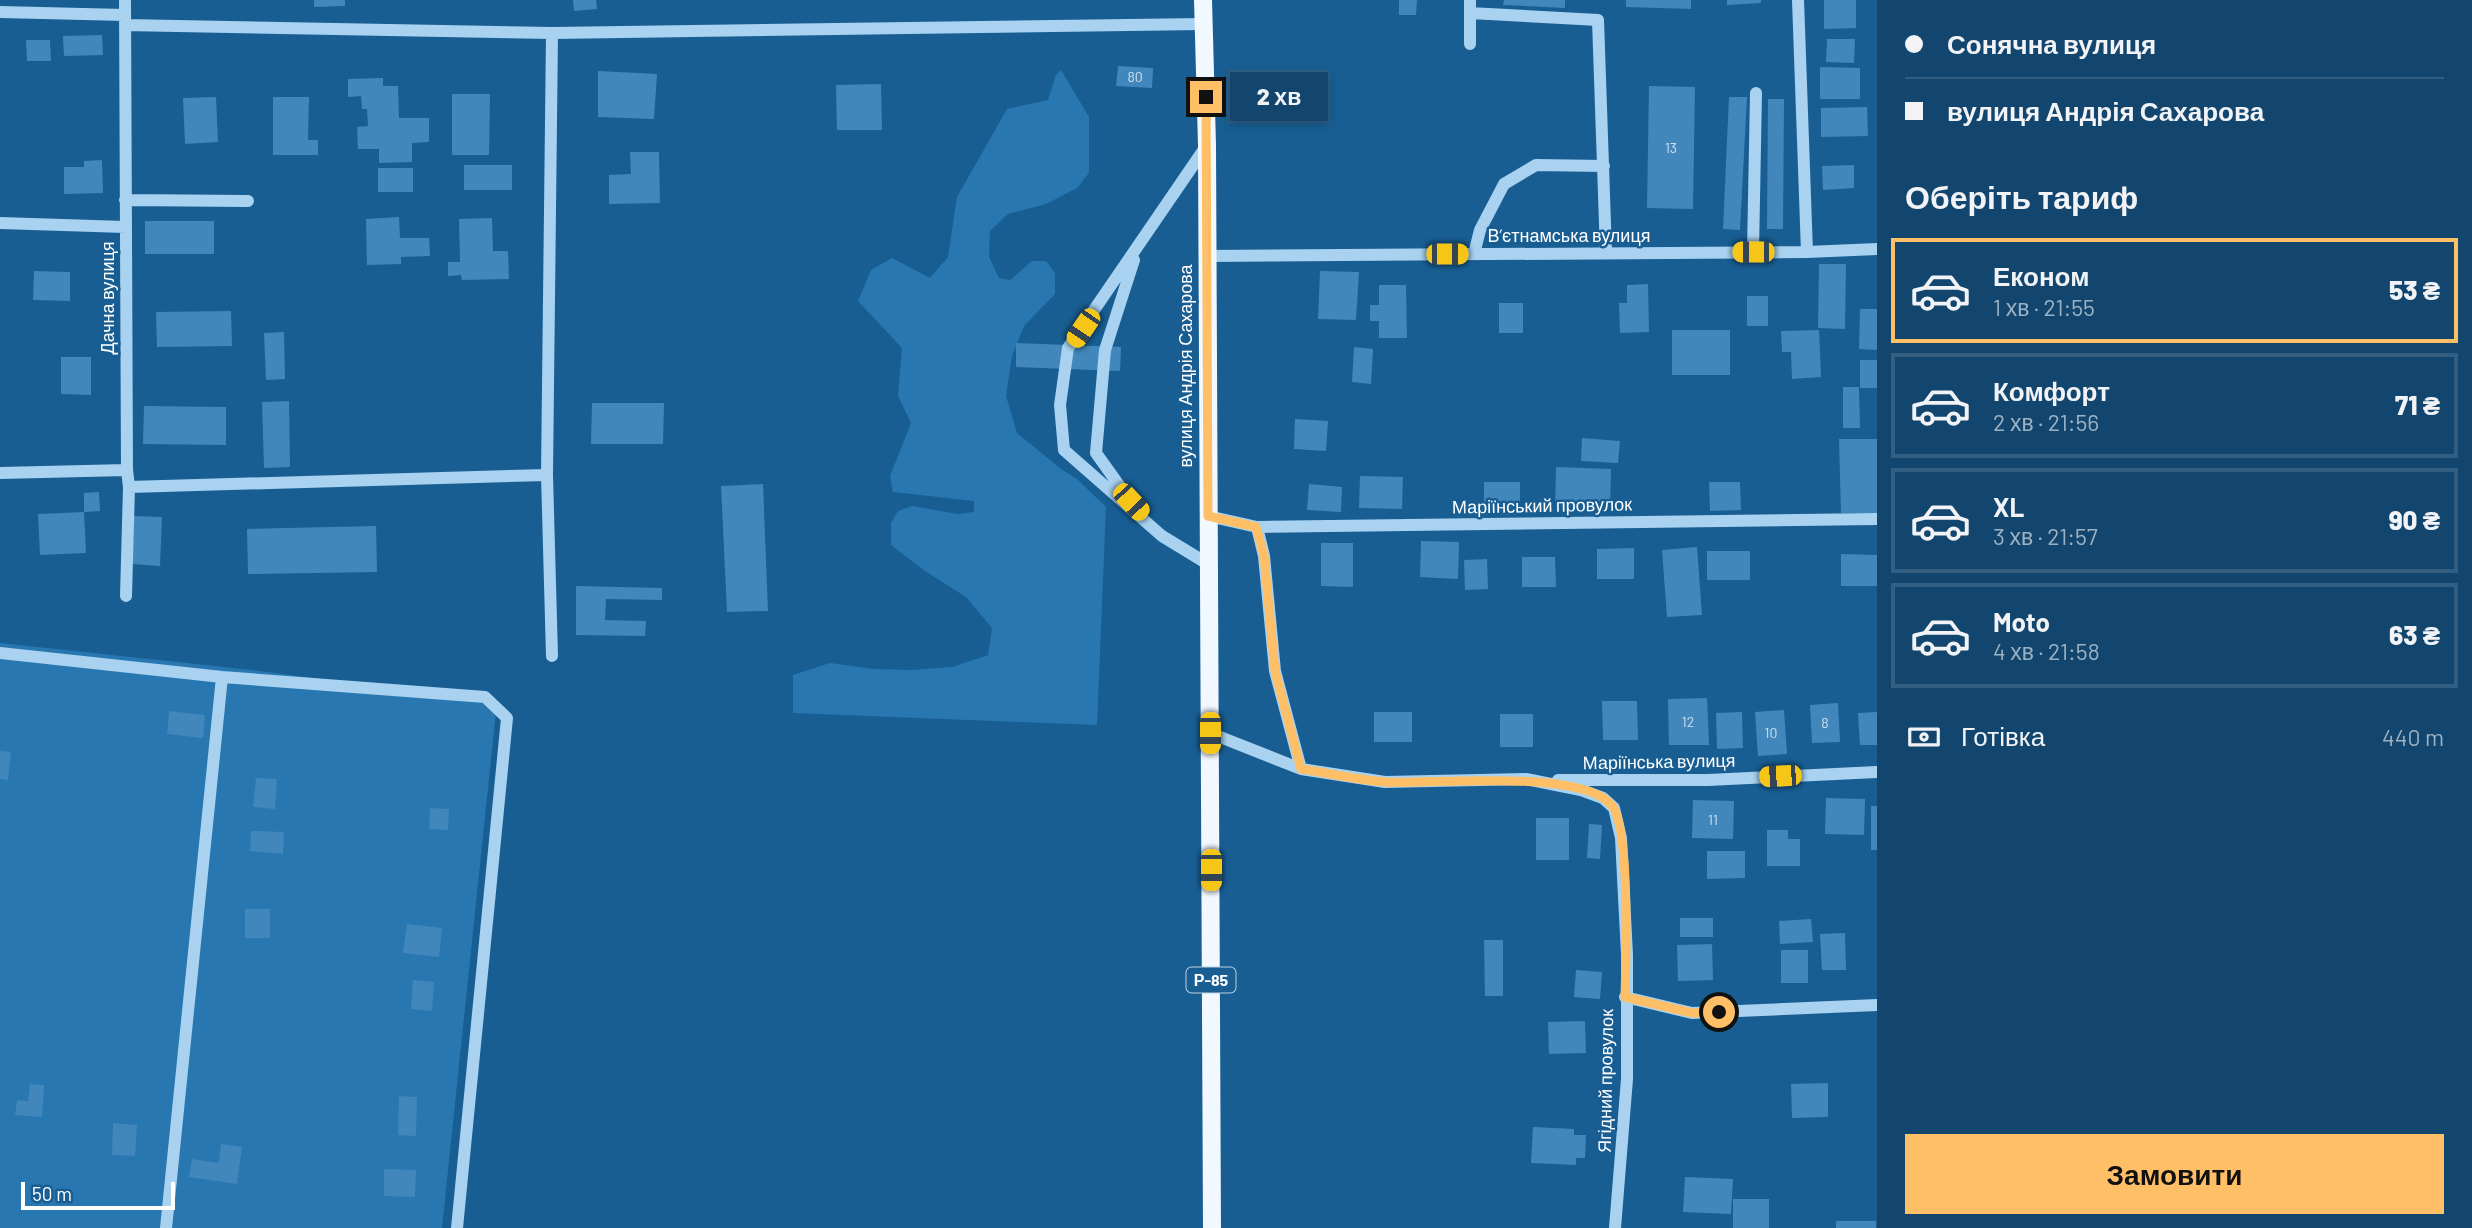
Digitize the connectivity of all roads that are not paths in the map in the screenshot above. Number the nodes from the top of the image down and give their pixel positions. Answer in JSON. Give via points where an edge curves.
{"nodes":[{"id":1,"x":125,"y":0,"type":"edge"},
{"id":2,"x":1203,"y":0,"type":"edge"},
{"id":3,"x":1798,"y":0,"type":"edge"},
{"id":4,"x":1470,"y":6,"type":"edge"},
{"id":5,"x":0,"y":12,"type":"edge"},
{"id":6,"x":125,"y":20,"type":"junction"},
{"id":7,"x":1203,"y":24,"type":"junction"},
{"id":8,"x":552,"y":33,"type":"junction"},
{"id":9,"x":1470,"y":44,"type":"dead end"},
{"id":10,"x":1756,"y":93,"type":"dead end"},
{"id":11,"x":1207,"y":145,"type":"junction"},
{"id":12,"x":1604,"y":166,"type":"junction"},
{"id":13,"x":125,"y":200,"type":"junction"},
{"id":14,"x":248,"y":201,"type":"dead end"},
{"id":15,"x":0,"y":223,"type":"edge"},
{"id":16,"x":125,"y":227,"type":"junction"},
{"id":17,"x":1139,"y":245,"type":"junction"},
{"id":18,"x":1877,"y":249,"type":"edge"},
{"id":19,"x":1753,"y":252,"type":"junction"},
{"id":20,"x":1807,"y":252,"type":"junction"},
{"id":21,"x":1606,"y":253,"type":"junction"},
{"id":22,"x":1474,"y":254,"type":"junction"},
{"id":23,"x":1206,"y":256,"type":"junction"},
{"id":24,"x":127,"y":470,"type":"junction"},
{"id":25,"x":0,"y":473,"type":"edge"},
{"id":26,"x":547,"y":475,"type":"junction"},
{"id":27,"x":130,"y":487,"type":"junction"},
{"id":28,"x":1208,"y":516,"type":"junction"},
{"id":29,"x":1877,"y":519,"type":"edge"},
{"id":30,"x":1256,"y":527,"type":"junction"},
{"id":31,"x":1162,"y":536,"type":"junction"},
{"id":32,"x":1208,"y":564,"type":"junction"},
{"id":33,"x":127,"y":596,"type":"dead end"},
{"id":34,"x":0,"y":653,"type":"edge"},
{"id":35,"x":552,"y":656,"type":"dead end"},
{"id":36,"x":222,"y":677,"type":"junction"},
{"id":37,"x":1210,"y":733,"type":"junction"},
{"id":38,"x":1301,"y":769,"type":"junction"},
{"id":39,"x":1877,"y":772,"type":"edge"},
{"id":40,"x":1526,"y":779,"type":"junction"},
{"id":41,"x":1625,"y":997,"type":"junction"},
{"id":42,"x":1877,"y":1004,"type":"edge"},
{"id":43,"x":166,"y":1228,"type":"edge"},
{"id":44,"x":457,"y":1228,"type":"edge"},
{"id":45,"x":1212,"y":1228,"type":"edge"},
{"id":46,"x":1615,"y":1228,"type":"edge"}],
"edges":[{"from":1,"to":6,"type":"street","name":"Дачна вулиця"},
{"from":2,"to":7,"type":"main road","name":"вулиця Андрія Сахарова","number":"Р-85"},
{"from":3,"to":20,"type":"street"},
{"from":4,"to":9,"type":"street"},
{"from":4,"to":12,"type":"street","via":[[1598,20]]},
{"from":5,"to":6,"type":"street"},
{"from":6,"to":8,"type":"street"},
{"from":6,"to":13,"type":"street","name":"Дачна вулиця"},
{"from":7,"to":8,"type":"street"},
{"from":7,"to":11,"type":"main road","name":"вулиця Андрія Сахарова","number":"Р-85"},
{"from":8,"to":26,"type":"street"},
{"from":10,"to":19,"type":"street"},
{"from":11,"to":17,"type":"street"},
{"from":11,"to":23,"type":"main road","name":"вулиця Андрія Сахарова","number":"Р-85"},
{"from":12,"to":21,"type":"street"},
{"from":12,"to":22,"type":"street","via":[[1536,165],[1504,184],[1480,230]]},
{"from":13,"to":14,"type":"street"},
{"from":13,"to":16,"type":"street","name":"Дачна вулиця"},
{"from":15,"to":16,"type":"street"},
{"from":16,"to":24,"type":"street","name":"Дачна вулиця"},
{"from":17,"to":31,"type":"street","via":[[1105,350],[1096,453]]},
{"from":17,"to":31,"type":"street","via":[[1069,348],[1060,405],[1064,450]]},
{"from":18,"to":20,"type":"street","name":"Вʼєтнамська вулиця"},
{"from":19,"to":20,"type":"street","name":"Вʼєтнамська вулиця"},
{"from":19,"to":21,"type":"street","name":"Вʼєтнамська вулиця"},
{"from":21,"to":22,"type":"street","name":"Вʼєтнамська вулиця"},
{"from":22,"to":23,"type":"street","name":"Вʼєтнамська вулиця"},
{"from":23,"to":28,"type":"main road","name":"вулиця Андрія Сахарова","number":"Р-85"},
{"from":24,"to":25,"type":"street"},
{"from":24,"to":27,"type":"street","name":"Дачна вулиця"},
{"from":26,"to":27,"type":"street"},
{"from":26,"to":35,"type":"street"},
{"from":27,"to":33,"type":"street","name":"Дачна вулиця"},
{"from":28,"to":30,"type":"street","name":"Маріїнський провулок"},
{"from":28,"to":32,"type":"main road","name":"вулиця Андрія Сахарова","number":"Р-85"},
{"from":29,"to":30,"type":"street","name":"Маріїнський провулок"},
{"from":30,"to":38,"type":"street","via":[[1264,556],[1275,671]]},
{"from":31,"to":32,"type":"street"},
{"from":32,"to":37,"type":"main road","name":"вулиця Андрія Сахарова","number":"Р-85"},
{"from":34,"to":36,"type":"street"},
{"from":36,"to":43,"type":"street"},
{"from":36,"to":44,"type":"street","via":[[485,697],[507,718]]},
{"from":37,"to":38,"type":"street","name":"Ягідний провулок"},
{"from":37,"to":45,"type":"main road","number":"Р-85"},
{"from":38,"to":40,"type":"street","name":"Ягідний провулок","via":[[1385,782]]},
{"from":39,"to":40,"type":"street","name":"Маріїнська вулиця","via":[[1708,780]]},
{"from":40,"to":41,"type":"street","name":"Ягідний провулок","via":[[1581,790],[1603,798],[1614,808],[1624,881]]},
{"from":41,"to":42,"type":"street","via":[[1692,1013]]},
{"from":41,"to":46,"type":"street","name":"Ягідний провулок","via":[[1627,1079]]}]}
